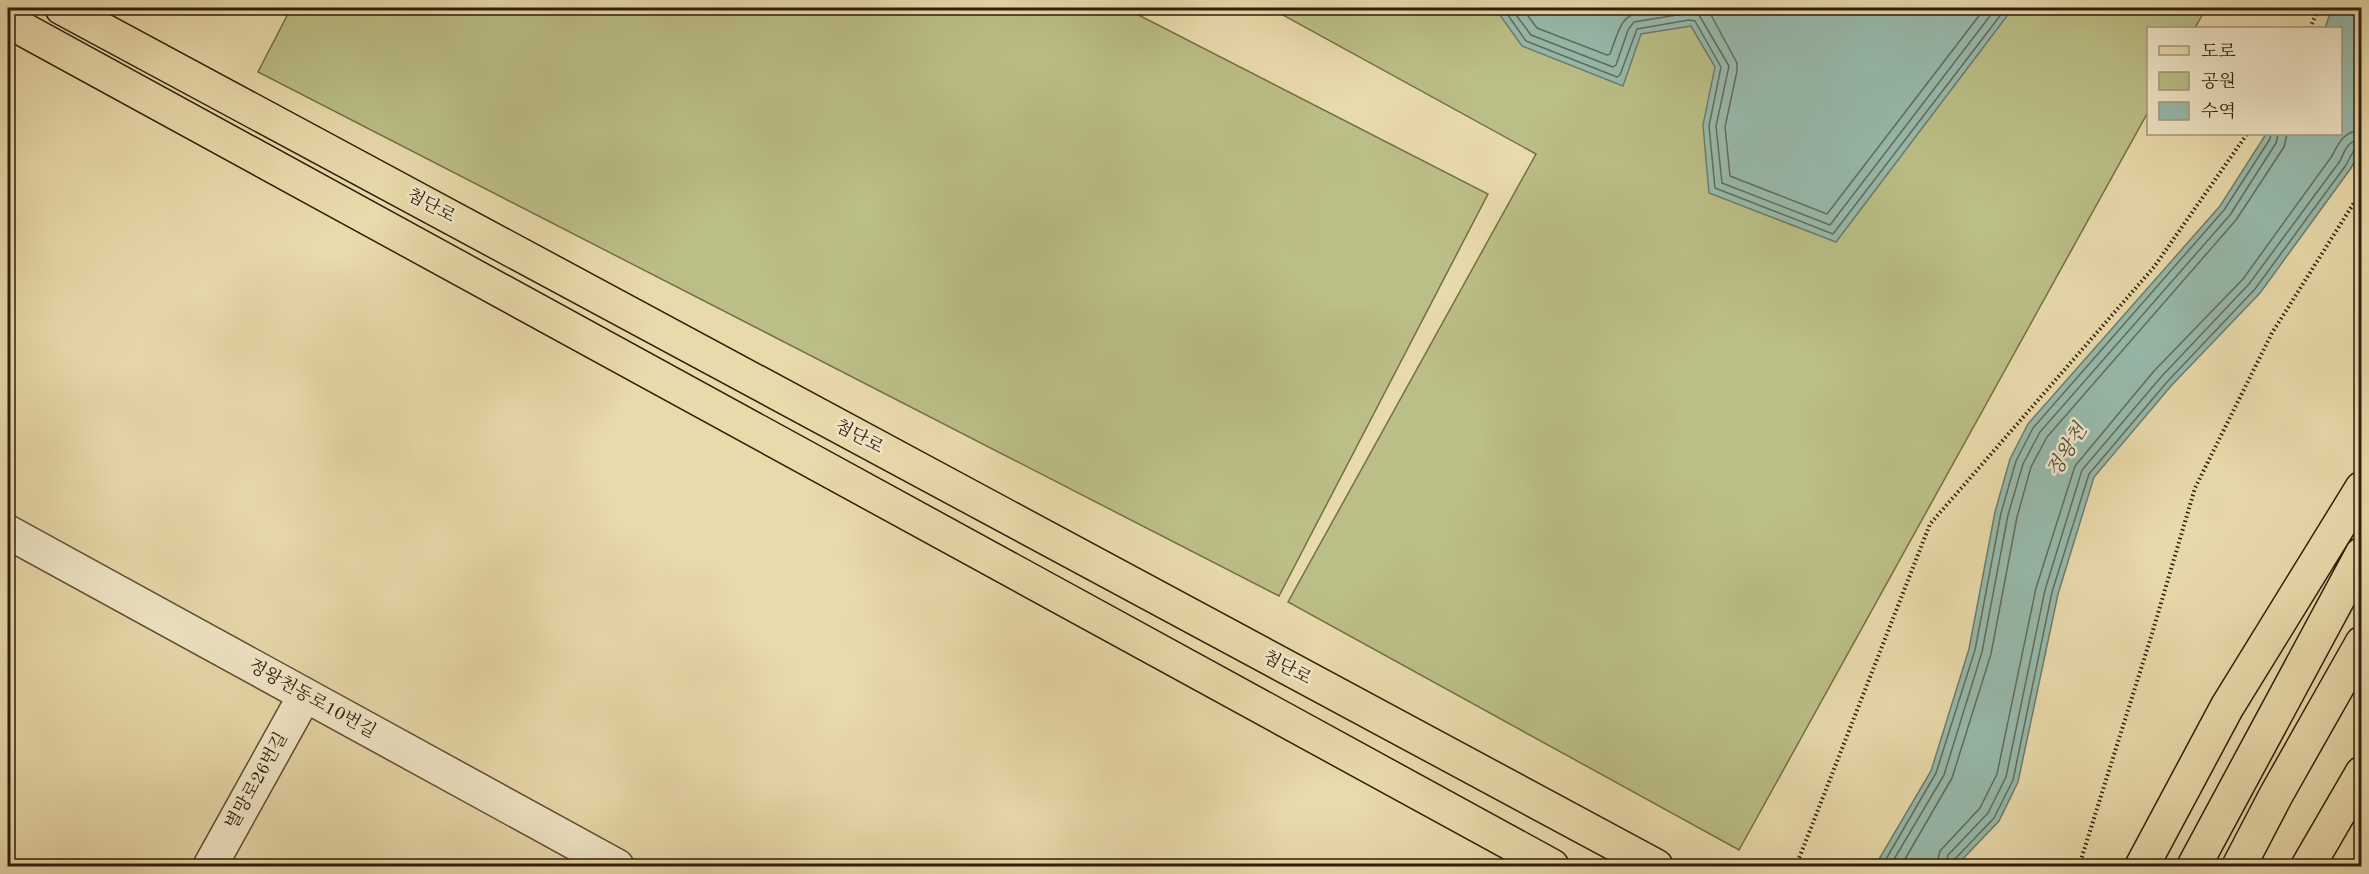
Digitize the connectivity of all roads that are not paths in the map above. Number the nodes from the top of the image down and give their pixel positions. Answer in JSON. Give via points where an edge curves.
{"nodes":[{"id":1,"x":62,"y":8,"type":"edge"},
{"id":2,"x":8,"y":21,"type":"edge"},
{"id":3,"x":2361,"y":488,"type":"edge"},
{"id":4,"x":8,"y":532,"type":"edge"},
{"id":5,"x":2361,"y":554,"type":"edge"},
{"id":6,"x":2361,"y":643,"type":"edge"},
{"id":7,"x":304,"y":695,"type":"junction"},
{"id":8,"x":2361,"y":773,"type":"edge"},
{"id":9,"x":210,"y":867,"type":"edge"},
{"id":10,"x":617,"y":867,"type":"edge"},
{"id":11,"x":1552,"y":867,"type":"edge"},
{"id":12,"x":1656,"y":867,"type":"edge"},
{"id":13,"x":2142,"y":867,"type":"edge"},
{"id":14,"x":2194,"y":867,"type":"edge"},
{"id":15,"x":2239,"y":867,"type":"edge"},
{"id":16,"x":2308,"y":867,"type":"edge"}],
"edges":[{"from":1,"to":12,"type":"main road","name":"첨단로"},
{"from":2,"to":11,"type":"main road"},
{"from":3,"to":13,"type":"main road","via":[[2227,707]]},
{"from":4,"to":7,"type":"street","name":"정왕천동로10번길"},
{"from":5,"to":14,"type":"main road"},
{"from":6,"to":15,"type":"main road"},
{"from":7,"to":9,"type":"street","name":"별망로26번길"},
{"from":7,"to":10,"type":"street","name":"정왕천동로10번길"},
{"from":8,"to":16,"type":"main road"}]}
